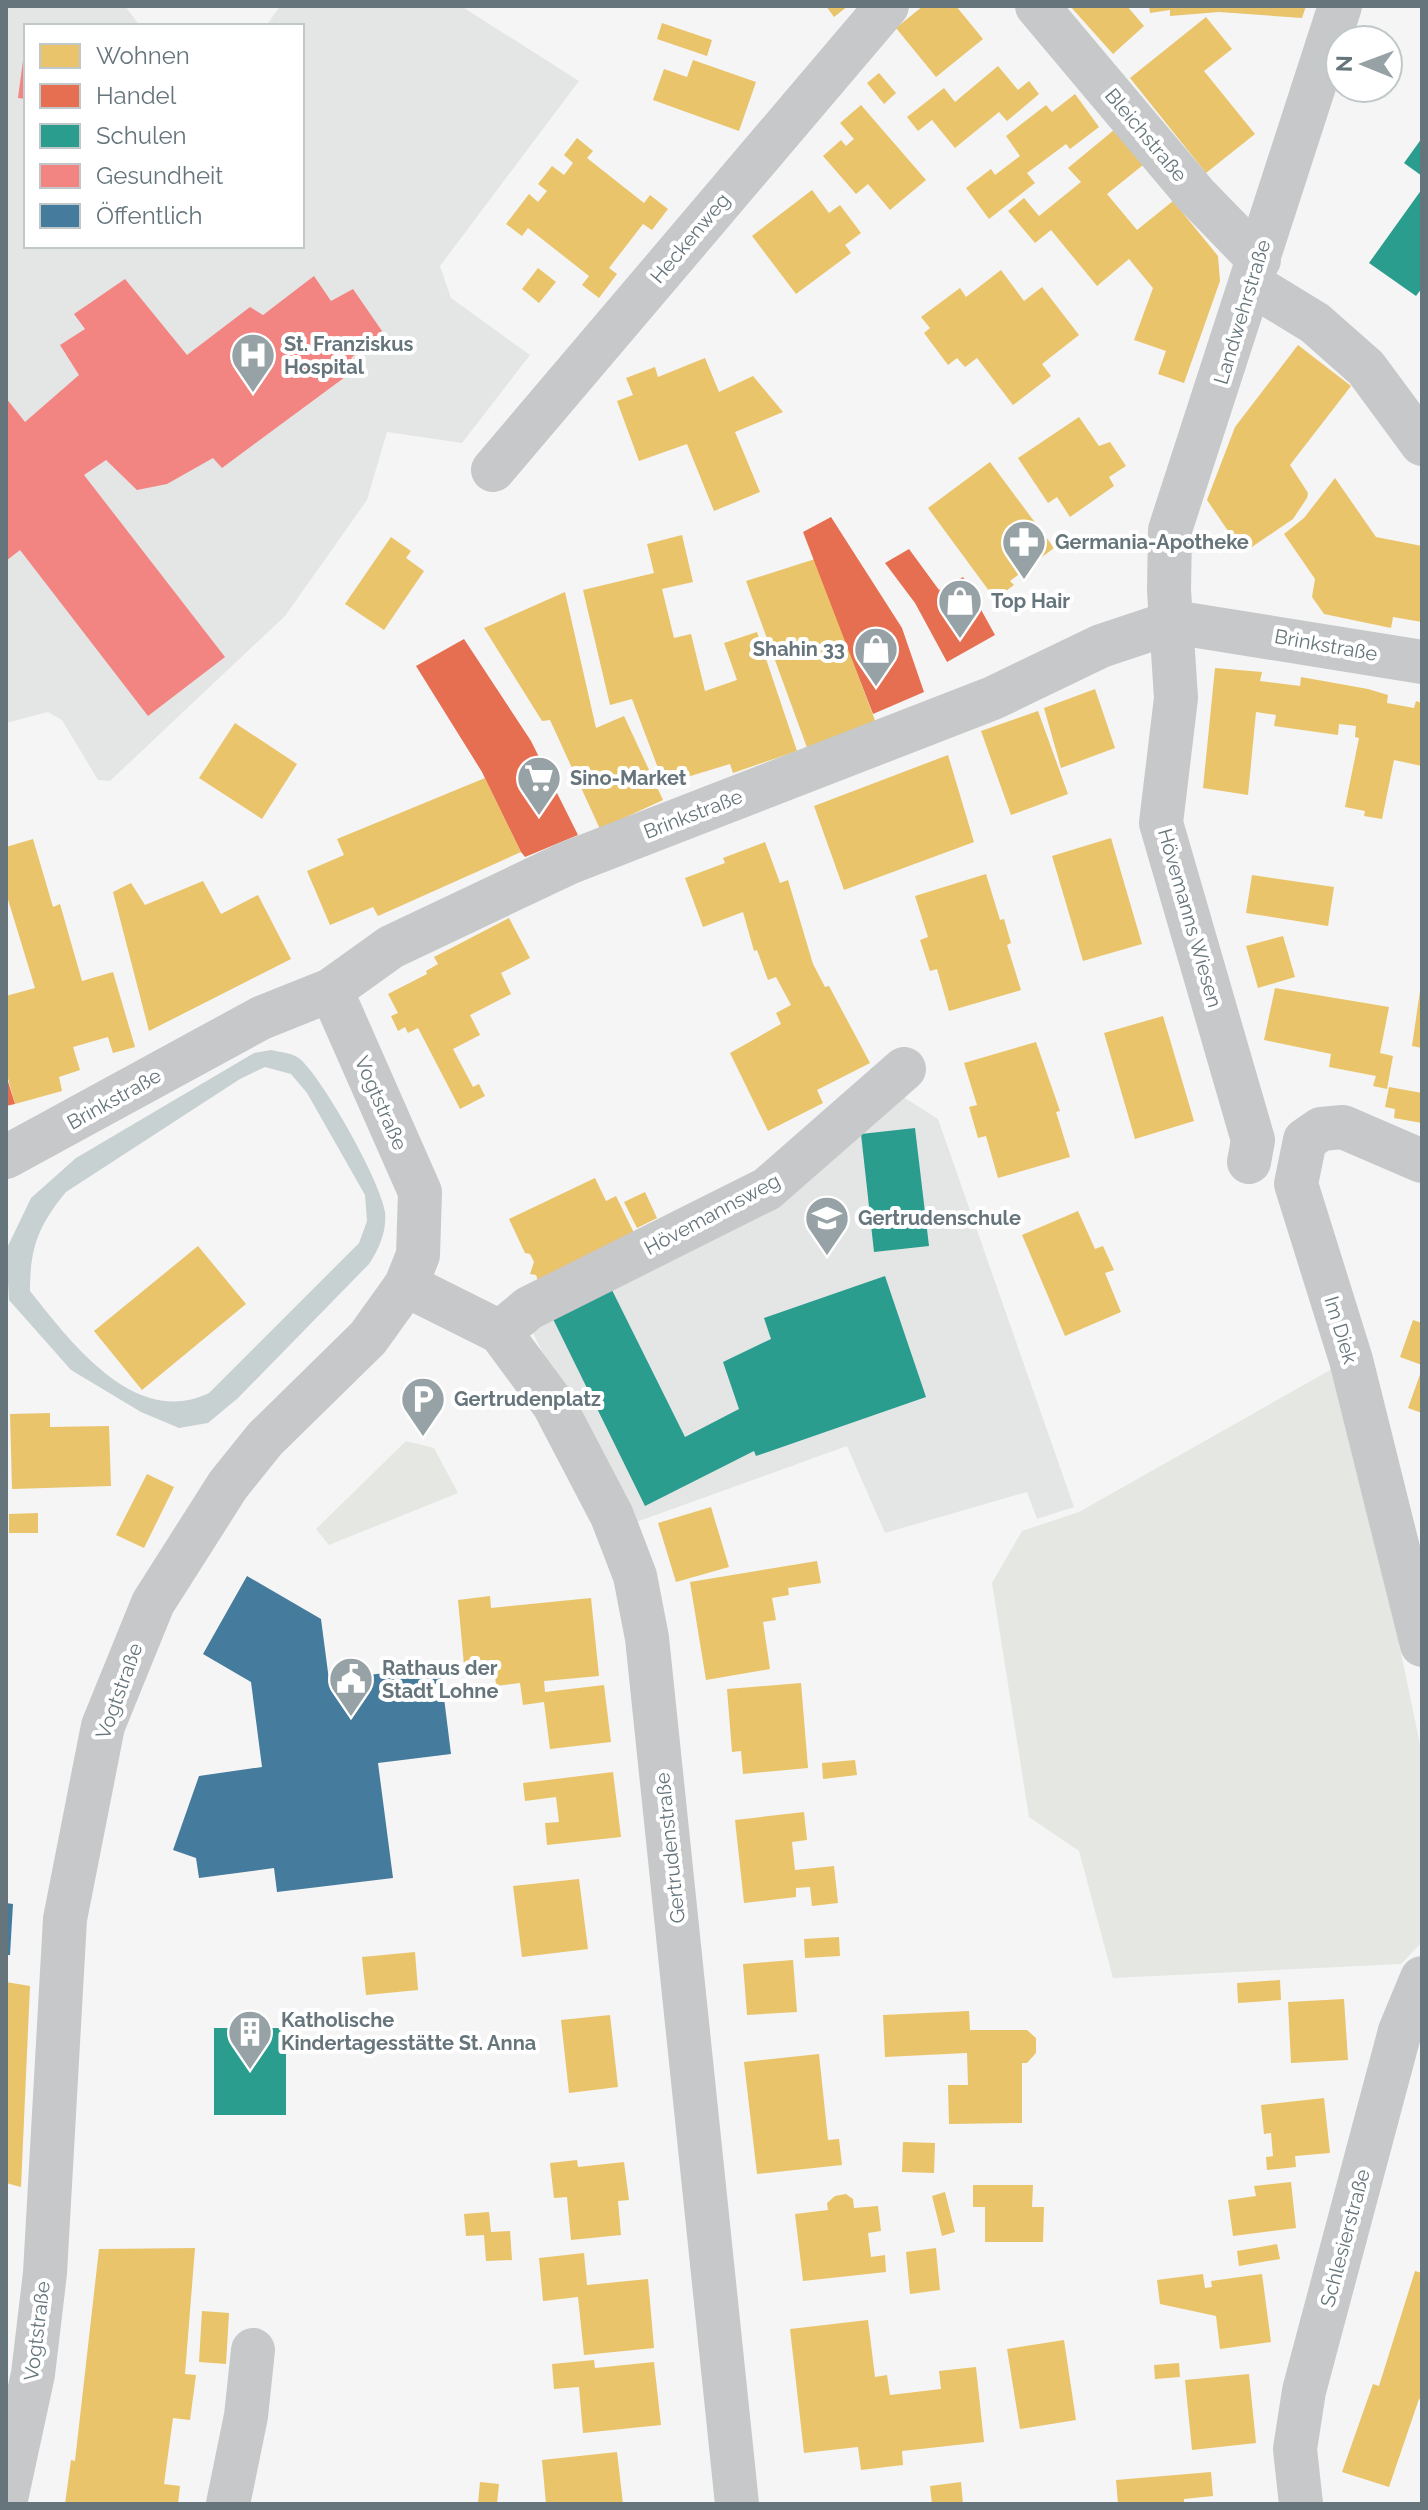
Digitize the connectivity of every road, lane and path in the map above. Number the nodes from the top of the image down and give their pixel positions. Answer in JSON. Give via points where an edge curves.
{"nodes":[{"id":1,"x":887,"y":6,"type":"edge"},
{"id":2,"x":1037,"y":6,"type":"edge"},
{"id":3,"x":1340,"y":6,"type":"edge"},
{"id":4,"x":1255,"y":272,"type":"junction"},
{"id":5,"x":1422,"y":444,"type":"edge"},
{"id":6,"x":493,"y":470,"type":"dead end"},
{"id":7,"x":1173,"y":622,"type":"junction"},
{"id":8,"x":1422,"y":662,"type":"edge"},
{"id":9,"x":331,"y":990,"type":"junction"},
{"id":10,"x":904,"y":1069,"type":"dead end"},
{"id":11,"x":6,"y":1157,"type":"edge"},
{"id":12,"x":1422,"y":1161,"type":"edge"},
{"id":13,"x":1249,"y":1162,"type":"dead end"},
{"id":14,"x":406,"y":1285,"type":"junction"},
{"id":15,"x":500,"y":1332,"type":"junction"},
{"id":16,"x":1422,"y":1645,"type":"edge"},
{"id":17,"x":1422,"y":1978,"type":"edge"},
{"id":18,"x":253,"y":2350,"type":"dead end"},
{"id":19,"x":6,"y":2499,"type":"edge"},
{"id":20,"x":228,"y":2504,"type":"edge"},
{"id":21,"x":737,"y":2504,"type":"edge"},
{"id":22,"x":1301,"y":2504,"type":"edge"}],
"edges":[{"from":1,"to":6,"type":"street","name":"Heckenweg"},
{"from":2,"to":4,"type":"street","name":"Bleichstraße"},
{"from":3,"to":4,"type":"street","name":"Landwehrstraße"},
{"from":4,"to":5,"type":"street","name":"Bleichstraße","via":[[1366,368]]},
{"from":4,"to":7,"type":"street","name":"Landwehrstraße","via":[[1170,530]]},
{"from":7,"to":8,"type":"street","name":"Brinkstraße"},
{"from":7,"to":9,"type":"street","name":"Brinkstraße","via":[[1101,646],[993,698],[568,863],[391,947]]},
{"from":7,"to":13,"type":"street","name":"Hövemanns Wiesen","via":[[1176,698],[1161,823],[1253,1140]]},
{"from":9,"to":11,"type":"street","name":"Brinkstraße","via":[[261,1018]]},
{"from":9,"to":14,"type":"street","name":"Vogtstraße","via":[[420,1192],[418,1255]]},
{"from":10,"to":15,"type":"street","name":"Hövemannsweg","via":[[767,1189],[529,1308]]},
{"from":12,"to":16,"type":"street","name":"Im Diek","via":[[1343,1127],[1321,1129],[1305,1140],[1296,1184],[1351,1360]]},
{"from":14,"to":15,"type":"street","name":"Gertrudenstraße"},
{"from":14,"to":19,"type":"street","name":"Vogtstraße","via":[[368,1338],[265,1439],[228,1485],[153,1603],[103,1726],[65,1919],[45,2273],[33,2374]]},
{"from":15,"to":21,"type":"street","name":"Gertrudenstraße","via":[[561,1419],[612,1516],[638,1591],[649,1653]]},
{"from":17,"to":22,"type":"street","name":"Schlesierstraße","via":[[1400,2031],[1304,2391],[1295,2449]]},
{"from":18,"to":20,"type":"street"}]}
